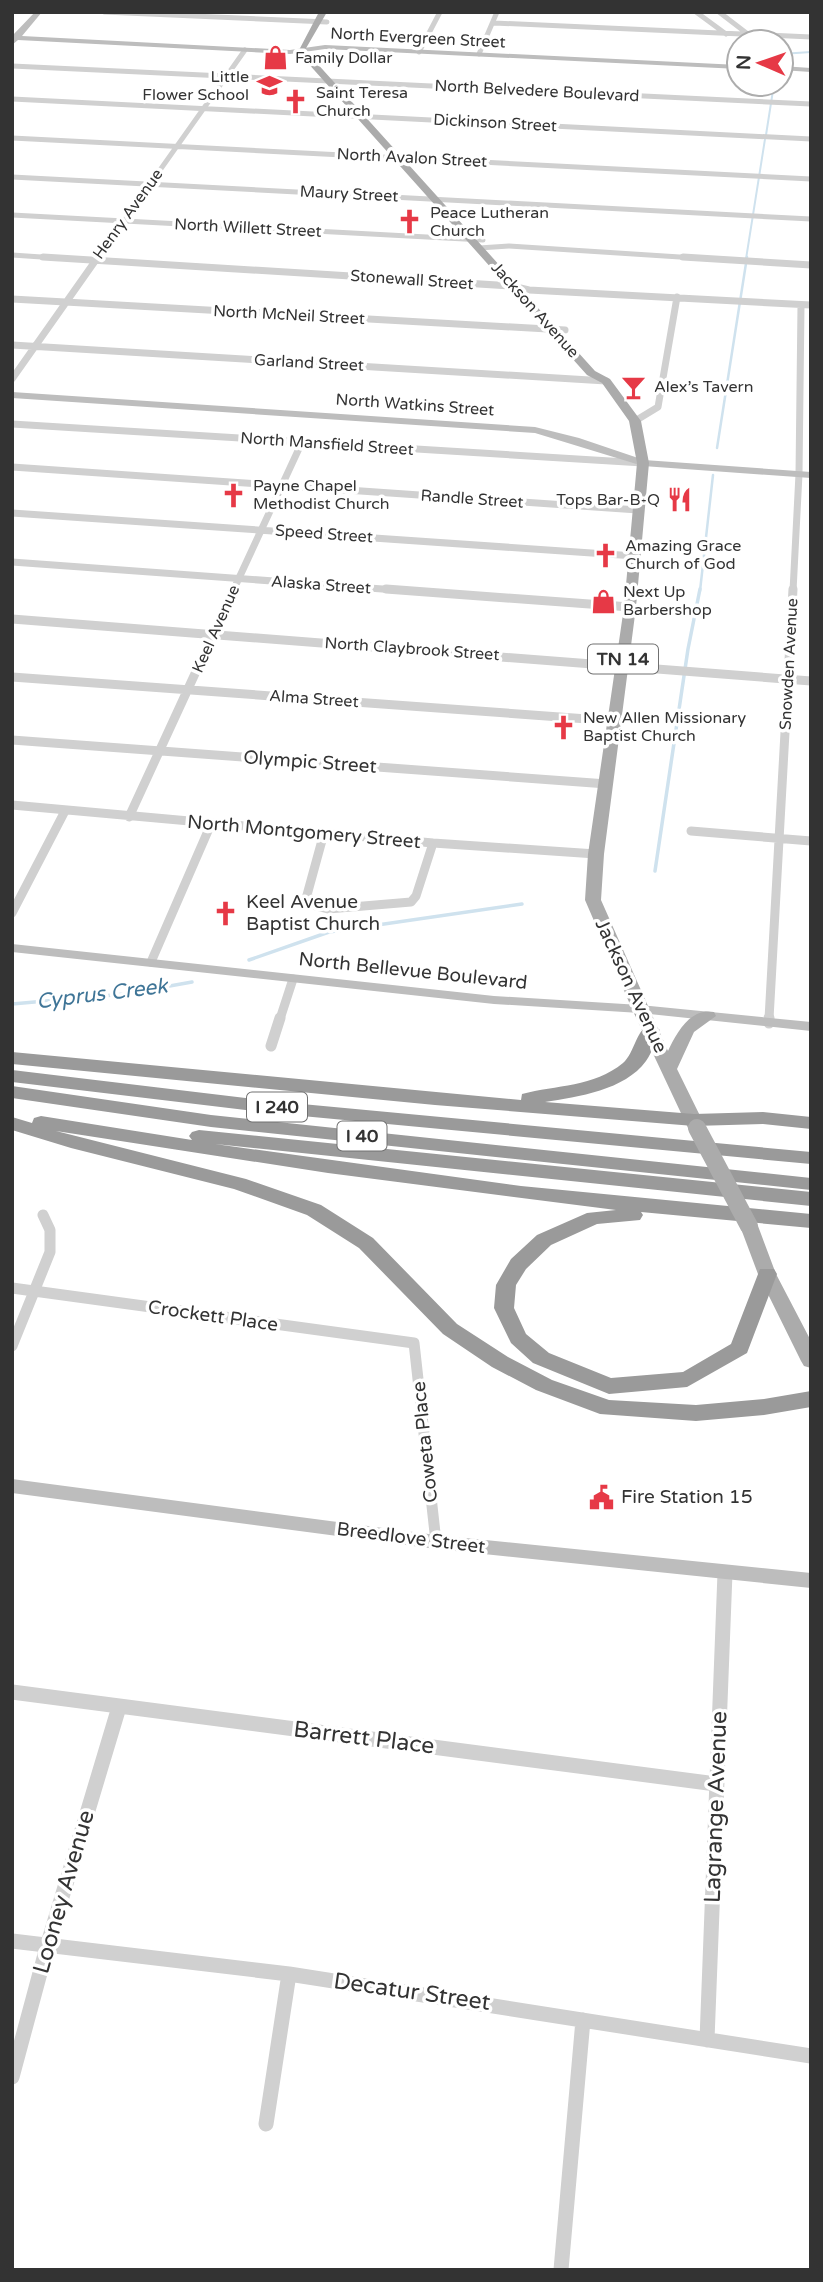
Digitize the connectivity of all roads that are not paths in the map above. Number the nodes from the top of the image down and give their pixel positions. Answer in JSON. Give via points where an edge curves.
{"nodes":[{"id":1,"x":39,"y":12,"type":"edge"},
{"id":2,"x":104,"y":12,"type":"edge"},
{"id":3,"x":323,"y":12,"type":"edge"},
{"id":4,"x":333,"y":12,"type":"edge"},
{"id":5,"x":440,"y":12,"type":"edge"},
{"id":6,"x":497,"y":12,"type":"edge"},
{"id":7,"x":696,"y":12,"type":"edge"},
{"id":8,"x":719,"y":12,"type":"edge"},
{"id":9,"x":316,"y":22,"type":"junction"},
{"id":10,"x":327,"y":22,"type":"junction"},
{"id":11,"x":494,"y":23,"type":"junction"},
{"id":12,"x":740,"y":28,"type":"edge"},
{"id":13,"x":725,"y":33,"type":"edge"},
{"id":14,"x":725,"y":34,"type":"edge"},
{"id":15,"x":14,"y":40,"type":"edge"},
{"id":16,"x":311,"y":49,"type":"junction"},
{"id":17,"x":245,"y":50,"type":"junction"},
{"id":18,"x":301,"y":50,"type":"junction"},
{"id":19,"x":419,"y":52,"type":"junction"},
{"id":20,"x":479,"y":54,"type":"junction"},
{"id":21,"x":725,"y":65,"type":"edge"},
{"id":22,"x":12,"y":66,"type":"edge"},
{"id":23,"x":227,"y":76,"type":"junction"},
{"id":24,"x":334,"y":81,"type":"junction"},
{"id":25,"x":12,"y":99,"type":"edge"},
{"id":26,"x":811,"y":104,"type":"edge"},
{"id":27,"x":203,"y":108,"type":"junction"},
{"id":28,"x":361,"y":117,"type":"junction"},
{"id":29,"x":372,"y":117,"type":"junction"},
{"id":30,"x":12,"y":138,"type":"edge"},
{"id":31,"x":811,"y":139,"type":"edge"},
{"id":32,"x":177,"y":146,"type":"junction"},
{"id":33,"x":397,"y":157,"type":"junction"},
{"id":34,"x":409,"y":158,"type":"junction"},
{"id":35,"x":12,"y":177,"type":"edge"},
{"id":36,"x":811,"y":180,"type":"edge"},
{"id":37,"x":150,"y":184,"type":"junction"},
{"id":38,"x":432,"y":199,"type":"junction"},
{"id":39,"x":449,"y":200,"type":"junction"},
{"id":40,"x":12,"y":215,"type":"edge"},
{"id":41,"x":811,"y":219,"type":"edge"},
{"id":42,"x":122,"y":222,"type":"junction"},
{"id":43,"x":469,"y":240,"type":"junction"},
{"id":44,"x":483,"y":245,"type":"junction"},
{"id":45,"x":12,"y":255,"type":"edge"},
{"id":46,"x":95,"y":260,"type":"junction"},
{"id":47,"x":811,"y":265,"type":"edge"},
{"id":48,"x":512,"y":286,"type":"junction"},
{"id":49,"x":529,"y":290,"type":"junction"},
{"id":50,"x":677,"y":297,"type":"junction"},
{"id":51,"x":12,"y":299,"type":"edge"},
{"id":52,"x":65,"y":302,"type":"junction"},
{"id":53,"x":801,"y":305,"type":"junction"},
{"id":54,"x":811,"y":305,"type":"edge"},
{"id":55,"x":552,"y":329,"type":"junction"},
{"id":56,"x":565,"y":330,"type":"junction"},
{"id":57,"x":12,"y":345,"type":"edge"},
{"id":58,"x":35,"y":346,"type":"junction"},
{"id":59,"x":12,"y":379,"type":"edge"},
{"id":60,"x":606,"y":381,"type":"junction"},
{"id":61,"x":12,"y":395,"type":"edge"},
{"id":62,"x":635,"y":421,"type":"junction"},
{"id":63,"x":12,"y":424,"type":"edge"},
{"id":64,"x":302,"y":442,"type":"junction"},
{"id":65,"x":643,"y":463,"type":"junction"},
{"id":66,"x":12,"y":467,"type":"edge"},
{"id":67,"x":805,"y":475,"type":"edge"},
{"id":68,"x":280,"y":486,"type":"junction"},
{"id":69,"x":638,"y":510,"type":"junction"},
{"id":70,"x":12,"y":513,"type":"edge"},
{"id":71,"x":260,"y":530,"type":"junction"},
{"id":72,"x":635,"y":556,"type":"junction"},
{"id":73,"x":12,"y":562,"type":"edge"},
{"id":74,"x":238,"y":579,"type":"junction"},
{"id":75,"x":630,"y":607,"type":"junction"},
{"id":76,"x":12,"y":619,"type":"edge"},
{"id":77,"x":214,"y":634,"type":"junction"},
{"id":78,"x":622,"y":665,"type":"junction"},
{"id":79,"x":12,"y":677,"type":"edge"},
{"id":80,"x":789,"y":679,"type":"junction"},
{"id":81,"x":811,"y":681,"type":"edge"},
{"id":82,"x":188,"y":690,"type":"junction"},
{"id":83,"x":615,"y":721,"type":"junction"},
{"id":84,"x":12,"y":740,"type":"edge"},
{"id":85,"x":160,"y":751,"type":"junction"},
{"id":86,"x":607,"y":784,"type":"junction"},
{"id":87,"x":12,"y":805,"type":"edge"},
{"id":88,"x":65,"y":811,"type":"junction"},
{"id":89,"x":129,"y":817,"type":"junction"},
{"id":90,"x":211,"y":824,"type":"junction"},
{"id":91,"x":691,"y":831,"type":"dead end"},
{"id":92,"x":324,"y":833,"type":"junction"},
{"id":93,"x":779,"y":838,"type":"junction"},
{"id":94,"x":811,"y":841,"type":"edge"},
{"id":95,"x":433,"y":843,"type":"junction"},
{"id":96,"x":596,"y":854,"type":"junction"},
{"id":97,"x":12,"y":913,"type":"edge"},
{"id":98,"x":12,"y":948,"type":"edge"},
{"id":99,"x":151,"y":962,"type":"junction"},
{"id":100,"x":293,"y":979,"type":"junction"},
{"id":101,"x":640,"y":1009,"type":"junction"},
{"id":102,"x":708,"y":1016,"type":"junction"},
{"id":103,"x":769,"y":1023,"type":"junction"},
{"id":104,"x":811,"y":1027,"type":"edge"},
{"id":105,"x":651,"y":1030,"type":"junction"},
{"id":106,"x":271,"y":1046,"type":"dead end"},
{"id":107,"x":12,"y":1058,"type":"edge"},
{"id":108,"x":669,"y":1068,"type":"junction"},
{"id":109,"x":12,"y":1076,"type":"edge"},
{"id":110,"x":12,"y":1092,"type":"edge"},
{"id":111,"x":435,"y":1099,"type":"junction"},
{"id":112,"x":12,"y":1117,"type":"edge"},
{"id":113,"x":811,"y":1122,"type":"edge"},
{"id":114,"x":12,"y":1123,"type":"edge"},
{"id":115,"x":696,"y":1124,"type":"junction"},
{"id":116,"x":811,"y":1158,"type":"edge"},
{"id":117,"x":811,"y":1184,"type":"edge"},
{"id":118,"x":811,"y":1199,"type":"edge"},
{"id":119,"x":687,"y":1212,"type":"junction"},
{"id":120,"x":43,"y":1214,"type":"dead end"},
{"id":121,"x":811,"y":1221,"type":"edge"},
{"id":122,"x":767,"y":1274,"type":"junction"},
{"id":123,"x":12,"y":1288,"type":"edge"},
{"id":124,"x":35,"y":1291,"type":"junction"},
{"id":125,"x":414,"y":1343,"type":"joint"},
{"id":126,"x":12,"y":1346,"type":"edge"},
{"id":127,"x":811,"y":1361,"type":"edge"},
{"id":128,"x":811,"y":1398,"type":"edge"},
{"id":129,"x":12,"y":1486,"type":"edge"},
{"id":130,"x":436,"y":1542,"type":"junction"},
{"id":131,"x":725,"y":1573,"type":"junction"},
{"id":132,"x":811,"y":1581,"type":"edge"},
{"id":133,"x":12,"y":1692,"type":"edge"},
{"id":134,"x":119,"y":1707,"type":"junction"},
{"id":135,"x":716,"y":1784,"type":"junction"},
{"id":136,"x":12,"y":1941,"type":"edge"},
{"id":137,"x":47,"y":1947,"type":"junction"},
{"id":138,"x":289,"y":1975,"type":"junction"},
{"id":139,"x":583,"y":2020,"type":"junction"},
{"id":140,"x":707,"y":2040,"type":"junction"},
{"id":141,"x":811,"y":2056,"type":"edge"},
{"id":142,"x":12,"y":2077,"type":"edge"},
{"id":143,"x":266,"y":2124,"type":"dead end"},
{"id":144,"x":561,"y":2270,"type":"edge"}],
"edges":[{"from":1,"to":15,"type":"street"},
{"from":2,"to":9,"type":"street"},
{"from":3,"to":9,"type":"main road"},
{"from":4,"to":10,"type":"main road"},
{"from":5,"to":19,"type":"street"},
{"from":6,"to":11,"type":"street"},
{"from":7,"to":13,"type":"street"},
{"from":8,"to":12,"type":"street"},
{"from":9,"to":10,"type":"street"},
{"from":9,"to":18,"type":"main road"},
{"from":10,"to":16,"type":"main road"},
{"from":11,"to":14,"type":"street"},
{"from":11,"to":20,"type":"street"},
{"from":15,"to":17,"type":"street","name":"North Evergreen Street"},
{"from":16,"to":18,"type":"street","name":"North Evergreen Street"},
{"from":16,"to":19,"type":"street","name":"North Evergreen Street"},
{"from":16,"to":24,"type":"main road","name":"Jackson Avenue","number":"TN 14"},
{"from":17,"to":18,"type":"street","name":"North Evergreen Street"},
{"from":17,"to":23,"type":"street","name":"Henry Avenue"},
{"from":18,"to":24,"type":"main road","name":"Jackson Avenue","number":"TN 14"},
{"from":19,"to":20,"type":"street","name":"North Evergreen Street"},
{"from":20,"to":21,"type":"street","name":"North Evergreen Street"},
{"from":22,"to":23,"type":"street","name":"North Belvedere Boulevard"},
{"from":23,"to":24,"type":"street","name":"North Belvedere Boulevard"},
{"from":23,"to":27,"type":"street","name":"Henry Avenue"},
{"from":24,"to":26,"type":"street","name":"North Belvedere Boulevard"},
{"from":24,"to":28,"type":"main road","name":"Jackson Avenue","number":"TN 14"},
{"from":24,"to":29,"type":"main road","name":"Jackson Avenue","number":"TN 14"},
{"from":25,"to":27,"type":"street","name":"Dickinson Street"},
{"from":27,"to":28,"type":"street","name":"Dickinson Street"},
{"from":27,"to":32,"type":"street","name":"Henry Avenue"},
{"from":28,"to":29,"type":"street","name":"Dickinson Street"},
{"from":28,"to":33,"type":"main road","name":"Jackson Avenue","number":"TN 14"},
{"from":29,"to":31,"type":"street","name":"Dickinson Street"},
{"from":29,"to":34,"type":"main road","name":"Jackson Avenue","number":"TN 14"},
{"from":30,"to":32,"type":"street","name":"North Avalon Street"},
{"from":32,"to":33,"type":"street","name":"North Avalon Street"},
{"from":32,"to":37,"type":"street","name":"Henry Avenue"},
{"from":33,"to":34,"type":"street","name":"North Avalon Street"},
{"from":33,"to":38,"type":"main road","name":"Jackson Avenue","number":"TN 14"},
{"from":34,"to":36,"type":"street","name":"North Avalon Street"},
{"from":34,"to":39,"type":"main road","name":"Jackson Avenue","number":"TN 14"},
{"from":35,"to":37,"type":"street","name":"Maury Street"},
{"from":37,"to":38,"type":"street","name":"Maury Street"},
{"from":37,"to":42,"type":"street","name":"Henry Avenue"},
{"from":38,"to":39,"type":"street","name":"Maury Street"},
{"from":38,"to":43,"type":"main road","name":"Jackson Avenue","number":"TN 14"},
{"from":39,"to":41,"type":"street","name":"Maury Street"},
{"from":39,"to":44,"type":"main road","name":"Jackson Avenue","number":"TN 14"},
{"from":40,"to":42,"type":"street","name":"North Willett Street"},
{"from":42,"to":43,"type":"street","name":"North Willett Street"},
{"from":42,"to":46,"type":"street","name":"Henry Avenue"},
{"from":43,"to":44,"type":"main road","name":"Jackson Avenue","number":"TN 14"},
{"from":44,"to":47,"type":"street"},
{"from":44,"to":48,"type":"main road","name":"Jackson Avenue","number":"TN 14"},
{"from":44,"to":49,"type":"main road","name":"Jackson Avenue","number":"TN 14"},
{"from":45,"to":46,"type":"street","name":"Stonewall Street"},
{"from":46,"to":48,"type":"street","name":"Stonewall Street"},
{"from":46,"to":52,"type":"street","name":"Henry Avenue"},
{"from":48,"to":49,"type":"street","name":"Stonewall Street"},
{"from":48,"to":55,"type":"main road","name":"Jackson Avenue","number":"TN 14"},
{"from":49,"to":50,"type":"street","name":"Stonewall Street"},
{"from":49,"to":56,"type":"main road","name":"Jackson Avenue","number":"TN 14"},
{"from":50,"to":53,"type":"street","name":"Stonewall Street"},
{"from":50,"to":62,"type":"street","via":[[658,407]]},
{"from":51,"to":52,"type":"street","name":"North McNeil Street"},
{"from":52,"to":55,"type":"street","name":"North McNeil Street"},
{"from":52,"to":58,"type":"street","name":"Henry Avenue"},
{"from":53,"to":54,"type":"street","name":"Stonewall Street"},
{"from":53,"to":67,"type":"street","name":"Snowden Avenue"},
{"from":55,"to":56,"type":"street","name":"North McNeil Street"},
{"from":55,"to":60,"type":"main road","name":"Jackson Avenue","number":"TN 14","via":[[591,373]]},
{"from":56,"to":60,"type":"main road","name":"Jackson Avenue","number":"TN 14"},
{"from":57,"to":58,"type":"street","name":"Garland Street"},
{"from":58,"to":59,"type":"street","name":"Henry Avenue"},
{"from":58,"to":60,"type":"street","name":"Garland Street"},
{"from":60,"to":62,"type":"main road","name":"Jackson Avenue","number":"TN 14"},
{"from":61,"to":65,"type":"street","name":"North Watkins Street","via":[[535,430]]},
{"from":62,"to":65,"type":"main road","name":"Jackson Avenue","number":"TN 14"},
{"from":63,"to":64,"type":"street","name":"North Mansfield Street"},
{"from":64,"to":65,"type":"street","name":"North Mansfield Street"},
{"from":64,"to":68,"type":"street","name":"Keel Avenue"},
{"from":65,"to":67,"type":"street","name":"North Watkins Street"},
{"from":65,"to":69,"type":"main road","name":"Jackson Avenue","number":"TN 14"},
{"from":66,"to":68,"type":"street","name":"Randle Street"},
{"from":67,"to":80,"type":"street","name":"Snowden Avenue"},
{"from":68,"to":69,"type":"street","name":"Randle Street"},
{"from":68,"to":71,"type":"street","name":"Keel Avenue"},
{"from":69,"to":72,"type":"main road","name":"Jackson Avenue","number":"TN 14"},
{"from":70,"to":71,"type":"street","name":"Speed Street"},
{"from":71,"to":72,"type":"street","name":"Speed Street"},
{"from":71,"to":74,"type":"street","name":"Keel Avenue"},
{"from":72,"to":75,"type":"main road","name":"Jackson Avenue","number":"TN 14"},
{"from":73,"to":74,"type":"street","name":"Alaska Street"},
{"from":74,"to":75,"type":"street","name":"Alaska Street"},
{"from":74,"to":77,"type":"street","name":"Keel Avenue"},
{"from":75,"to":78,"type":"main road","name":"Jackson Avenue","number":"TN 14"},
{"from":76,"to":77,"type":"street","name":"North Claybrook Street"},
{"from":77,"to":78,"type":"street","name":"North Claybrook Street"},
{"from":77,"to":82,"type":"street","name":"Keel Avenue"},
{"from":78,"to":80,"type":"street","name":"North Claybrook Street"},
{"from":78,"to":83,"type":"main road","name":"Jackson Avenue","number":"TN 14"},
{"from":79,"to":82,"type":"street","name":"Alma Street"},
{"from":80,"to":81,"type":"street","name":"North Claybrook Street"},
{"from":80,"to":93,"type":"street","name":"Snowden Avenue"},
{"from":82,"to":83,"type":"street","name":"Alma Street"},
{"from":82,"to":85,"type":"street","name":"Keel Avenue"},
{"from":83,"to":86,"type":"main road","name":"Jackson Avenue","number":"TN 14"},
{"from":84,"to":85,"type":"street","name":"Olympic Street"},
{"from":85,"to":86,"type":"street","name":"Olympic Street"},
{"from":85,"to":89,"type":"street","name":"Keel Avenue"},
{"from":86,"to":96,"type":"main road","name":"Jackson Avenue","number":"TN 14"},
{"from":87,"to":88,"type":"street","name":"North Montgomery Street"},
{"from":88,"to":89,"type":"street","name":"North Montgomery Street"},
{"from":88,"to":97,"type":"street"},
{"from":89,"to":90,"type":"street","name":"North Montgomery Street"},
{"from":90,"to":92,"type":"street","name":"North Montgomery Street"},
{"from":90,"to":99,"type":"street"},
{"from":91,"to":93,"type":"street"},
{"from":92,"to":95,"type":"street","name":"North Montgomery Street"},
{"from":92,"to":95,"type":"street","via":[[307,895],[328,909],[411,902]]},
{"from":93,"to":94,"type":"street"},
{"from":93,"to":103,"type":"street","name":"Snowden Avenue"},
{"from":95,"to":96,"type":"street","name":"North Montgomery Street"},
{"from":96,"to":101,"type":"main road","name":"Jackson Avenue","number":"TN 14","via":[[593,900]]},
{"from":98,"to":99,"type":"street","name":"North Bellevue Boulevard"},
{"from":99,"to":100,"type":"street","name":"North Bellevue Boulevard"},
{"from":100,"to":101,"type":"street","name":"North Bellevue Boulevard","via":[[494,1000]]},
{"from":100,"to":106,"type":"street"},
{"from":101,"to":102,"type":"street","name":"North Bellevue Boulevard"},
{"from":101,"to":105,"type":"main road","name":"Jackson Avenue","number":"TN 14"},
{"from":102,"to":103,"type":"street","name":"North Bellevue Boulevard"},
{"from":102,"to":108,"type":"main road","via":[[687,1029]]},
{"from":103,"to":104,"type":"street","name":"North Bellevue Boulevard"},
{"from":105,"to":108,"type":"main road","name":"Jackson Avenue","number":"TN 14"},
{"from":105,"to":111,"type":"highway","via":[[637,1060],[606,1081],[569,1093],[524,1099]]},
{"from":107,"to":111,"type":"highway"},
{"from":108,"to":115,"type":"main road","name":"Jackson Avenue","number":"TN 14"},
{"from":109,"to":116,"type":"highway","number":"I 240","via":[[271,1107]]},
{"from":110,"to":117,"type":"highway","number":"I 40","via":[[211,1121]]},
{"from":111,"to":115,"type":"highway"},
{"from":112,"to":118,"type":"highway","number":"I 40"},
{"from":112,"to":119,"type":"highway","via":[[452,1185]]},
{"from":113,"to":115,"type":"highway","via":[[763,1118]]},
{"from":114,"to":128,"type":"highway","via":[[239,1184],[314,1210],[366,1243],[450,1329],[544,1385],[608,1408],[696,1413]]},
{"from":115,"to":122,"type":"main road","name":"Jackson Avenue","number":"TN 14","bridge":true,"via":[[749,1226]]},
{"from":119,"to":121,"type":"highway"},
{"from":119,"to":122,"type":"highway","via":[[594,1218],[544,1240],[518,1264],[506,1285],[504,1308],[518,1338],[541,1358],[609,1386],[687,1379],[740,1348]]},
{"from":120,"to":124,"type":"street","via":[[50,1230],[50,1252]]},
{"from":122,"to":127,"type":"main road","name":"Jackson Avenue","number":"TN 14"},
{"from":123,"to":124,"type":"street","name":"Crockett Place"},
{"from":124,"to":125,"type":"street","name":"Crockett Place"},
{"from":124,"to":126,"type":"street"},
{"from":125,"to":130,"type":"street","name":"Coweta Place"},
{"from":129,"to":130,"type":"street","name":"Breedlove Street"},
{"from":130,"to":131,"type":"street","name":"Breedlove Street"},
{"from":131,"to":132,"type":"street","name":"Breedlove Street"},
{"from":131,"to":135,"type":"street","name":"Lagrange Avenue"},
{"from":133,"to":134,"type":"street","name":"Barrett Place"},
{"from":134,"to":135,"type":"street","name":"Barrett Place"},
{"from":134,"to":137,"type":"street","name":"Looney Avenue"},
{"from":135,"to":140,"type":"street","name":"Lagrange Avenue"},
{"from":136,"to":137,"type":"street","name":"Decatur Street"},
{"from":137,"to":138,"type":"street","name":"Decatur Street"},
{"from":137,"to":142,"type":"street","name":"Looney Avenue"},
{"from":138,"to":139,"type":"street","name":"Decatur Street"},
{"from":138,"to":143,"type":"street"},
{"from":139,"to":140,"type":"street","name":"Decatur Street"},
{"from":139,"to":144,"type":"street"},
{"from":140,"to":141,"type":"street","name":"Decatur Street"}]}
